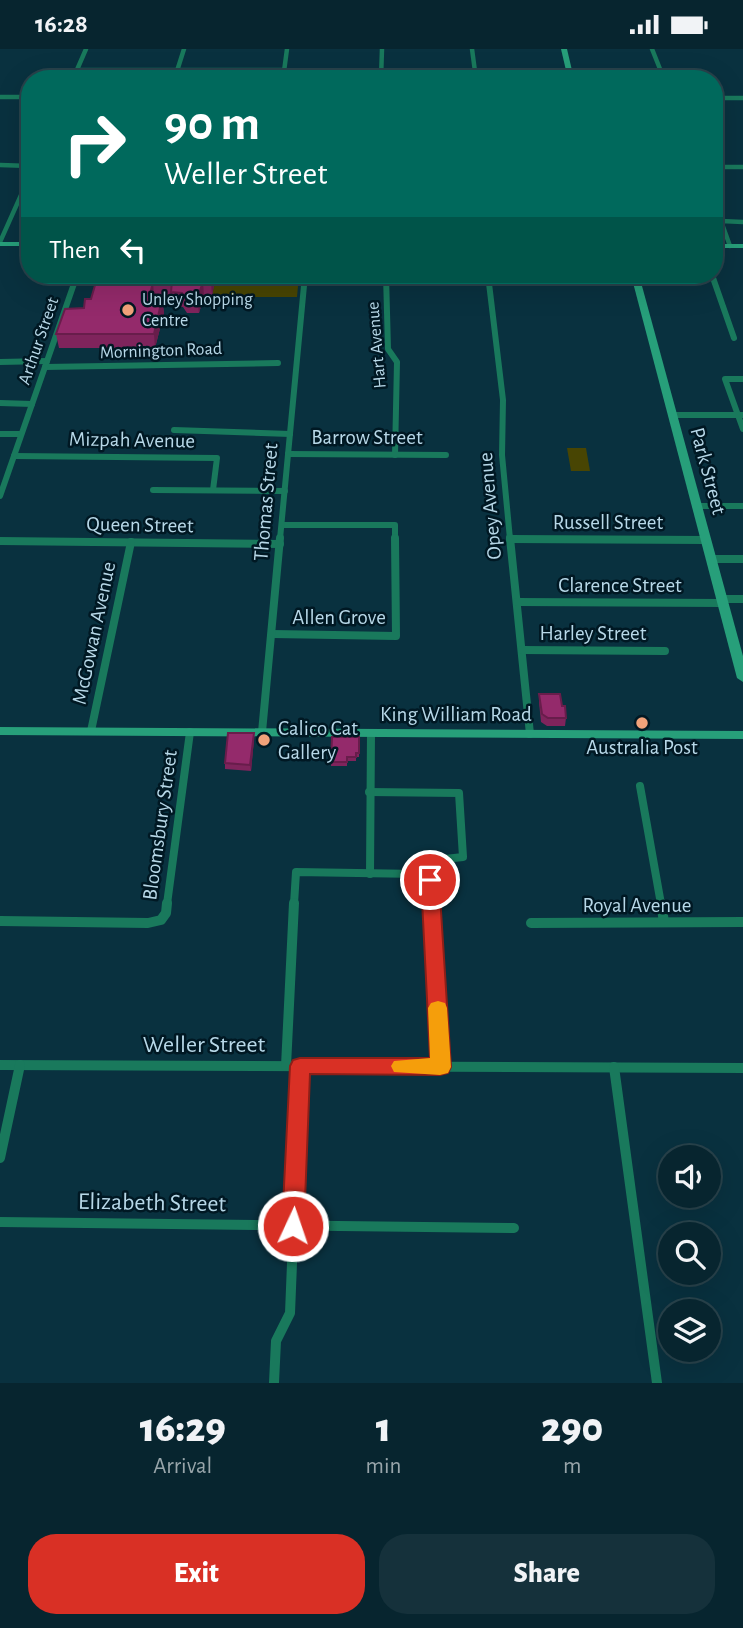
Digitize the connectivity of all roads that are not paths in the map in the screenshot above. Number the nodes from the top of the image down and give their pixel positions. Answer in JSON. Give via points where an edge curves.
{"nodes":[{"id":1,"x":86,"y":49,"type":"edge"},
{"id":2,"x":184,"y":49,"type":"edge"},
{"id":3,"x":287,"y":49,"type":"edge"},
{"id":4,"x":382,"y":49,"type":"edge"},
{"id":5,"x":472,"y":49,"type":"edge"},
{"id":6,"x":564,"y":49,"type":"edge"},
{"id":7,"x":652,"y":49,"type":"edge"},
{"id":8,"x":77,"y":70,"type":"edge"},
{"id":9,"x":177,"y":70,"type":"edge"},
{"id":10,"x":284,"y":70,"type":"edge"},
{"id":11,"x":381,"y":70,"type":"edge"},
{"id":12,"x":475,"y":70,"type":"edge"},
{"id":13,"x":569,"y":70,"type":"edge"},
{"id":14,"x":660,"y":70,"type":"edge"},
{"id":15,"x":0,"y":97,"type":"edge"},
{"id":16,"x":21,"y":97,"type":"edge"},
{"id":17,"x":723,"y":98,"type":"edge"},
{"id":18,"x":743,"y":98,"type":"edge"},
{"id":19,"x":0,"y":166,"type":"edge"},
{"id":20,"x":21,"y":166,"type":"edge"},
{"id":21,"x":723,"y":167,"type":"edge"},
{"id":22,"x":743,"y":167,"type":"edge"},
{"id":23,"x":21,"y":195,"type":"edge"},
{"id":24,"x":723,"y":220,"type":"edge"},
{"id":25,"x":743,"y":222,"type":"edge"},
{"id":26,"x":723,"y":228,"type":"edge"},
{"id":27,"x":0,"y":243,"type":"edge"},
{"id":28,"x":21,"y":244,"type":"edge"},
{"id":29,"x":723,"y":246,"type":"edge"},
{"id":30,"x":730,"y":246,"type":"junction"},
{"id":31,"x":743,"y":246,"type":"edge"},
{"id":32,"x":74,"y":284,"type":"edge"},
{"id":33,"x":304,"y":284,"type":"edge"},
{"id":34,"x":386,"y":284,"type":"edge"},
{"id":35,"x":489,"y":284,"type":"edge"},
{"id":36,"x":637,"y":284,"type":"edge"},
{"id":37,"x":715,"y":284,"type":"edge"},
{"id":38,"x":734,"y":338,"type":"dead end"},
{"id":39,"x":0,"y":362,"type":"edge"},
{"id":40,"x":278,"y":363,"type":"dead end"},
{"id":41,"x":46,"y":364,"type":"junction"},
{"id":42,"x":743,"y":379,"type":"edge"},
{"id":43,"x":0,"y":403,"type":"edge"},
{"id":44,"x":32,"y":404,"type":"junction"},
{"id":45,"x":672,"y":415,"type":"junction"},
{"id":46,"x":741,"y":415,"type":"edge"},
{"id":47,"x":743,"y":429,"type":"edge"},
{"id":48,"x":174,"y":430,"type":"dead end"},
{"id":49,"x":0,"y":434,"type":"edge"},
{"id":50,"x":22,"y":434,"type":"junction"},
{"id":51,"x":290,"y":434,"type":"junction"},
{"id":52,"x":288,"y":454,"type":"junction"},
{"id":53,"x":395,"y":455,"type":"junction"},
{"id":54,"x":446,"y":455,"type":"dead end"},
{"id":55,"x":14,"y":456,"type":"junction"},
{"id":56,"x":2,"y":483,"type":"edge"},
{"id":57,"x":153,"y":490,"type":"dead end"},
{"id":58,"x":213,"y":491,"type":"junction"},
{"id":59,"x":285,"y":491,"type":"junction"},
{"id":60,"x":0,"y":496,"type":"edge"},
{"id":61,"x":697,"y":506,"type":"junction"},
{"id":62,"x":743,"y":506,"type":"edge"},
{"id":63,"x":283,"y":526,"type":"junction"},
{"id":64,"x":510,"y":539,"type":"junction"},
{"id":65,"x":706,"y":540,"type":"junction"},
{"id":66,"x":0,"y":541,"type":"edge"},
{"id":67,"x":131,"y":542,"type":"junction"},
{"id":68,"x":280,"y":544,"type":"junction"},
{"id":69,"x":711,"y":558,"type":"junction"},
{"id":70,"x":743,"y":559,"type":"edge"},
{"id":71,"x":743,"y":599,"type":"edge"},
{"id":72,"x":722,"y":601,"type":"junction"},
{"id":73,"x":517,"y":602,"type":"junction"},
{"id":74,"x":272,"y":634,"type":"junction"},
{"id":75,"x":739,"y":646,"type":"edge"},
{"id":76,"x":522,"y":650,"type":"junction"},
{"id":77,"x":665,"y":651,"type":"dead end"},
{"id":78,"x":743,"y":678,"type":"edge"},
{"id":79,"x":0,"y":731,"type":"edge"},
{"id":80,"x":91,"y":731,"type":"junction"},
{"id":81,"x":190,"y":732,"type":"junction"},
{"id":82,"x":262,"y":732,"type":"junction"},
{"id":83,"x":371,"y":733,"type":"junction"},
{"id":84,"x":530,"y":734,"type":"junction"},
{"id":85,"x":743,"y":735,"type":"edge"},
{"id":86,"x":640,"y":786,"type":"dead end"},
{"id":87,"x":369,"y":792,"type":"junction"},
{"id":88,"x":370,"y":874,"type":"junction"},
{"id":89,"x":427,"y":876,"type":"junction"},
{"id":90,"x":0,"y":921,"type":"edge"},
{"id":91,"x":664,"y":922,"type":"junction"},
{"id":92,"x":743,"y":922,"type":"edge"},
{"id":93,"x":531,"y":923,"type":"dead end"},
{"id":94,"x":0,"y":1065,"type":"edge"},
{"id":95,"x":20,"y":1065,"type":"junction"},
{"id":96,"x":286,"y":1066,"type":"junction"},
{"id":97,"x":300,"y":1066,"type":"junction"},
{"id":98,"x":440,"y":1067,"type":"junction"},
{"id":99,"x":614,"y":1067,"type":"junction"},
{"id":100,"x":743,"y":1068,"type":"edge"},
{"id":101,"x":0,"y":1158,"type":"edge"},
{"id":102,"x":0,"y":1222,"type":"edge"},
{"id":103,"x":293,"y":1226,"type":"junction"},
{"id":104,"x":514,"y":1228,"type":"dead end"},
{"id":105,"x":274,"y":1383,"type":"edge"},
{"id":106,"x":657,"y":1383,"type":"edge"}],
"edges":[{"from":1,"to":8,"type":"street"},
{"from":2,"to":9,"type":"street"},
{"from":3,"to":10,"type":"street"},
{"from":4,"to":11,"type":"street"},
{"from":5,"to":12,"type":"street"},
{"from":6,"to":13,"type":"street"},
{"from":7,"to":14,"type":"street"},
{"from":15,"to":16,"type":"street"},
{"from":17,"to":18,"type":"street"},
{"from":19,"to":20,"type":"street"},
{"from":21,"to":22,"type":"street"},
{"from":23,"to":27,"type":"street"},
{"from":24,"to":25,"type":"street"},
{"from":26,"to":30,"type":"street"},
{"from":27,"to":28,"type":"main road"},
{"from":29,"to":30,"type":"street"},
{"from":30,"to":31,"type":"street"},
{"from":32,"to":41,"type":"street","name":"Arthur Street"},
{"from":33,"to":51,"type":"street","name":"Thomas Street"},
{"from":34,"to":53,"type":"street","name":"Hart Avenue","via":[[388,349],[397,362]]},
{"from":35,"to":64,"type":"street","name":"Opey Avenue","via":[[503,400],[502,456]]},
{"from":36,"to":45,"type":"street","name":"Park Street"},
{"from":37,"to":38,"type":"street"},
{"from":39,"to":41,"type":"street","name":"Mornington Road"},
{"from":40,"to":41,"type":"street","name":"Mornington Road"},
{"from":41,"to":44,"type":"street","name":"Arthur Street"},
{"from":42,"to":46,"type":"street","via":[[725,379]]},
{"from":43,"to":44,"type":"street"},
{"from":44,"to":50,"type":"street","name":"Arthur Street"},
{"from":45,"to":46,"type":"street"},
{"from":45,"to":61,"type":"street","name":"Park Street"},
{"from":46,"to":47,"type":"street"},
{"from":48,"to":51,"type":"street"},
{"from":49,"to":50,"type":"street"},
{"from":50,"to":55,"type":"street","name":"Arthur Street"},
{"from":51,"to":52,"type":"street","name":"Thomas Street"},
{"from":52,"to":53,"type":"street","name":"Barrow Street"},
{"from":52,"to":59,"type":"street","name":"Thomas Street"},
{"from":53,"to":54,"type":"street","name":"Barrow Street"},
{"from":55,"to":56,"type":"street","name":"Arthur Street"},
{"from":55,"to":58,"type":"street","name":"Mizpah Avenue","via":[[217,458]]},
{"from":56,"to":60,"type":"street","name":"Arthur Street"},
{"from":57,"to":58,"type":"street"},
{"from":58,"to":59,"type":"street"},
{"from":59,"to":63,"type":"street","name":"Thomas Street"},
{"from":61,"to":62,"type":"street"},
{"from":61,"to":65,"type":"street","name":"Park Street"},
{"from":63,"to":68,"type":"street","name":"Thomas Street"},
{"from":63,"to":74,"type":"street","name":"Allen Grove","via":[[395,525],[396,636]]},
{"from":64,"to":65,"type":"street","name":"Russell Street"},
{"from":64,"to":73,"type":"street","name":"Opey Avenue"},
{"from":65,"to":69,"type":"main road","name":"Park Street"},
{"from":66,"to":67,"type":"street","name":"Queen Street"},
{"from":67,"to":68,"type":"street","name":"Queen Street"},
{"from":67,"to":80,"type":"street","name":"McGowan Avenue"},
{"from":68,"to":74,"type":"street","name":"Thomas Street"},
{"from":69,"to":70,"type":"street"},
{"from":69,"to":72,"type":"street","name":"Park Street"},
{"from":71,"to":72,"type":"street","name":"Clarence Street"},
{"from":72,"to":73,"type":"street","name":"Clarence Street"},
{"from":72,"to":75,"type":"street","name":"Park Street"},
{"from":73,"to":76,"type":"street","name":"Opey Avenue"},
{"from":74,"to":82,"type":"street","name":"Thomas Street"},
{"from":75,"to":78,"type":"street","name":"Park Street"},
{"from":76,"to":77,"type":"street","name":"Harley Street"},
{"from":76,"to":84,"type":"street","name":"Opey Avenue"},
{"from":79,"to":80,"type":"street","name":"King William Road"},
{"from":80,"to":81,"type":"street","name":"King William Road"},
{"from":81,"to":82,"type":"street","name":"King William Road"},
{"from":81,"to":90,"type":"street","name":"Bloomsbury Street","via":[[166,913],[161,920]]},
{"from":82,"to":83,"type":"street","name":"King William Road"},
{"from":83,"to":84,"type":"street","name":"King William Road"},
{"from":83,"to":87,"type":"street"},
{"from":84,"to":85,"type":"street","name":"King William Road"},
{"from":86,"to":91,"type":"street"},
{"from":87,"to":88,"type":"street"},
{"from":87,"to":89,"type":"street","via":[[459,793],[463,857],[436,860]]},
{"from":88,"to":89,"type":"street"},
{"from":88,"to":96,"type":"street","via":[[296,872]]},
{"from":89,"to":98,"type":"street","via":[[432,884]]},
{"from":91,"to":92,"type":"street","name":"Royal Avenue"},
{"from":91,"to":93,"type":"street","name":"Royal Avenue"},
{"from":94,"to":95,"type":"street","name":"Weller Street"},
{"from":95,"to":96,"type":"street","name":"Weller Street"},
{"from":95,"to":101,"type":"street"},
{"from":96,"to":97,"type":"street","name":"Weller Street"},
{"from":97,"to":98,"type":"street","name":"Weller Street"},
{"from":97,"to":103,"type":"street"},
{"from":98,"to":99,"type":"street","name":"Weller Street"},
{"from":99,"to":100,"type":"street","name":"Weller Street"},
{"from":99,"to":106,"type":"street"},
{"from":102,"to":103,"type":"street","name":"Elizabeth Street"},
{"from":103,"to":104,"type":"street","name":"Elizabeth Street"},
{"from":103,"to":105,"type":"street","via":[[290,1313],[276,1341]]}]}
